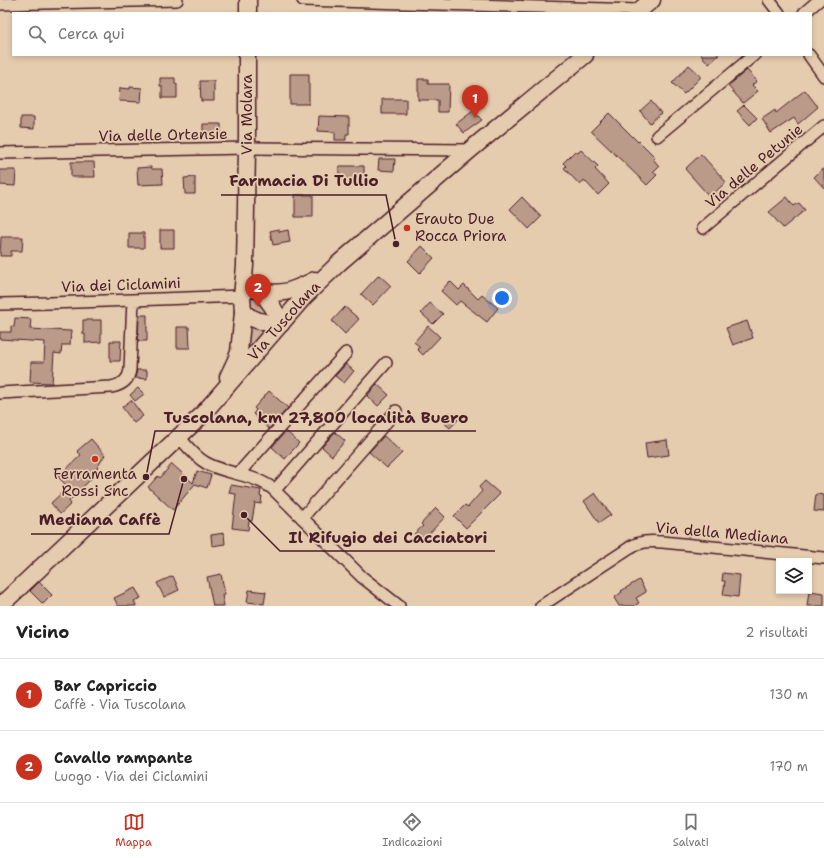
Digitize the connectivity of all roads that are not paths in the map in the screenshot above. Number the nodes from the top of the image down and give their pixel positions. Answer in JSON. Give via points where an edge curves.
{"nodes":[{"id":1,"x":177,"y":0,"type":"edge"},
{"id":2,"x":248,"y":0,"type":"edge"},
{"id":3,"x":304,"y":0,"type":"edge"},
{"id":4,"x":652,"y":0,"type":"edge"},
{"id":5,"x":770,"y":0,"type":"edge"},
{"id":6,"x":819,"y":0,"type":"edge"},
{"id":7,"x":0,"y":4,"type":"edge"},
{"id":8,"x":248,"y":12,"type":"edge"},
{"id":9,"x":638,"y":12,"type":"edge"},
{"id":10,"x":778,"y":12,"type":"edge"},
{"id":11,"x":805,"y":12,"type":"edge"},
{"id":12,"x":247,"y":56,"type":"edge"},
{"id":13,"x":584,"y":56,"type":"edge"},
{"id":14,"x":753,"y":56,"type":"edge"},
{"id":15,"x":810,"y":56,"type":"edge"},
{"id":16,"x":824,"y":76,"type":"edge"},
{"id":17,"x":824,"y":126,"type":"edge"},
{"id":18,"x":657,"y":136,"type":"dead end"},
{"id":19,"x":247,"y":148,"type":"junction"},
{"id":20,"x":470,"y":150,"type":"junction"},
{"id":21,"x":0,"y":153,"type":"edge"},
{"id":22,"x":704,"y":228,"type":"dead end"},
{"id":23,"x":245,"y":271,"type":"junction"},
{"id":24,"x":326,"y":275,"type":"junction"},
{"id":25,"x":260,"y":290,"type":"junction"},
{"id":26,"x":242,"y":296,"type":"junction"},
{"id":27,"x":133,"y":300,"type":"junction"},
{"id":28,"x":0,"y":304,"type":"edge"},
{"id":29,"x":243,"y":312,"type":"junction"},
{"id":30,"x":281,"y":324,"type":"junction"},
{"id":31,"x":346,"y":353,"type":"dead end"},
{"id":32,"x":386,"y":363,"type":"dead end"},
{"id":33,"x":0,"y":393,"type":"edge"},
{"id":34,"x":396,"y":411,"type":"dead end"},
{"id":35,"x":201,"y":416,"type":"junction"},
{"id":36,"x":179,"y":437,"type":"junction"},
{"id":37,"x":238,"y":474,"type":"junction"},
{"id":38,"x":275,"y":490,"type":"junction"},
{"id":39,"x":302,"y":518,"type":"junction"},
{"id":40,"x":824,"y":558,"type":"edge"},
{"id":41,"x":0,"y":606,"type":"edge"},
{"id":42,"x":399,"y":606,"type":"edge"},
{"id":43,"x":541,"y":606,"type":"edge"}],
"edges":[{"from":1,"to":7,"type":"street"},
{"from":2,"to":8,"type":"main road"},
{"from":3,"to":9,"type":"street"},
{"from":4,"to":9,"type":"main road"},
{"from":5,"to":10,"type":"street"},
{"from":6,"to":11,"type":"street"},
{"from":12,"to":19,"type":"main road","name":"Via Molara"},
{"from":13,"to":20,"type":"main road","name":"Via Tuscolana"},
{"from":14,"to":18,"type":"street"},
{"from":15,"to":16,"type":"street"},
{"from":17,"to":22,"type":"street","name":"Via delle Petunie"},
{"from":19,"to":20,"type":"street","name":"Via delle Ortensie"},
{"from":19,"to":21,"type":"street","name":"Via delle Ortensie"},
{"from":19,"to":23,"type":"main road","name":"Via Molara"},
{"from":20,"to":24,"type":"main road","name":"Via Tuscolana"},
{"from":23,"to":25,"type":"main road"},
{"from":23,"to":26,"type":"main road","name":"Via Molara"},
{"from":24,"to":25,"type":"main road","via":[[290,292],[274,293]]},
{"from":24,"to":30,"type":"main road","name":"Via Tuscolana"},
{"from":25,"to":26,"type":"street","name":"Via dei Ciclamini"},
{"from":25,"to":30,"type":"main road","via":[[278,314]]},
{"from":26,"to":27,"type":"street","name":"Via dei Ciclamini"},
{"from":26,"to":29,"type":"main road","name":"Via Molara"},
{"from":27,"to":28,"type":"street","name":"Via dei Ciclamini"},
{"from":27,"to":33,"type":"street","via":[[130,369],[123,383],[111,387]]},
{"from":29,"to":30,"type":"main road","via":[[257,321]]},
{"from":29,"to":35,"type":"main road","name":"Via Molara","via":[[236,360],[229,375]]},
{"from":30,"to":35,"type":"main road","name":"Via Tuscolana"},
{"from":31,"to":37,"type":"street"},
{"from":32,"to":38,"type":"street"},
{"from":34,"to":39,"type":"street"},
{"from":35,"to":36,"type":"main road","name":"Via Tuscolana"},
{"from":36,"to":37,"type":"street","via":[[203,462]]},
{"from":36,"to":41,"type":"main road","name":"Via Tuscolana"},
{"from":37,"to":38,"type":"street","via":[[264,483]]},
{"from":38,"to":39,"type":"street"},
{"from":39,"to":42,"type":"street","via":[[362,578]]},
{"from":40,"to":43,"type":"street","name":"Via della Mediana","via":[[654,541],[640,542]]}]}
